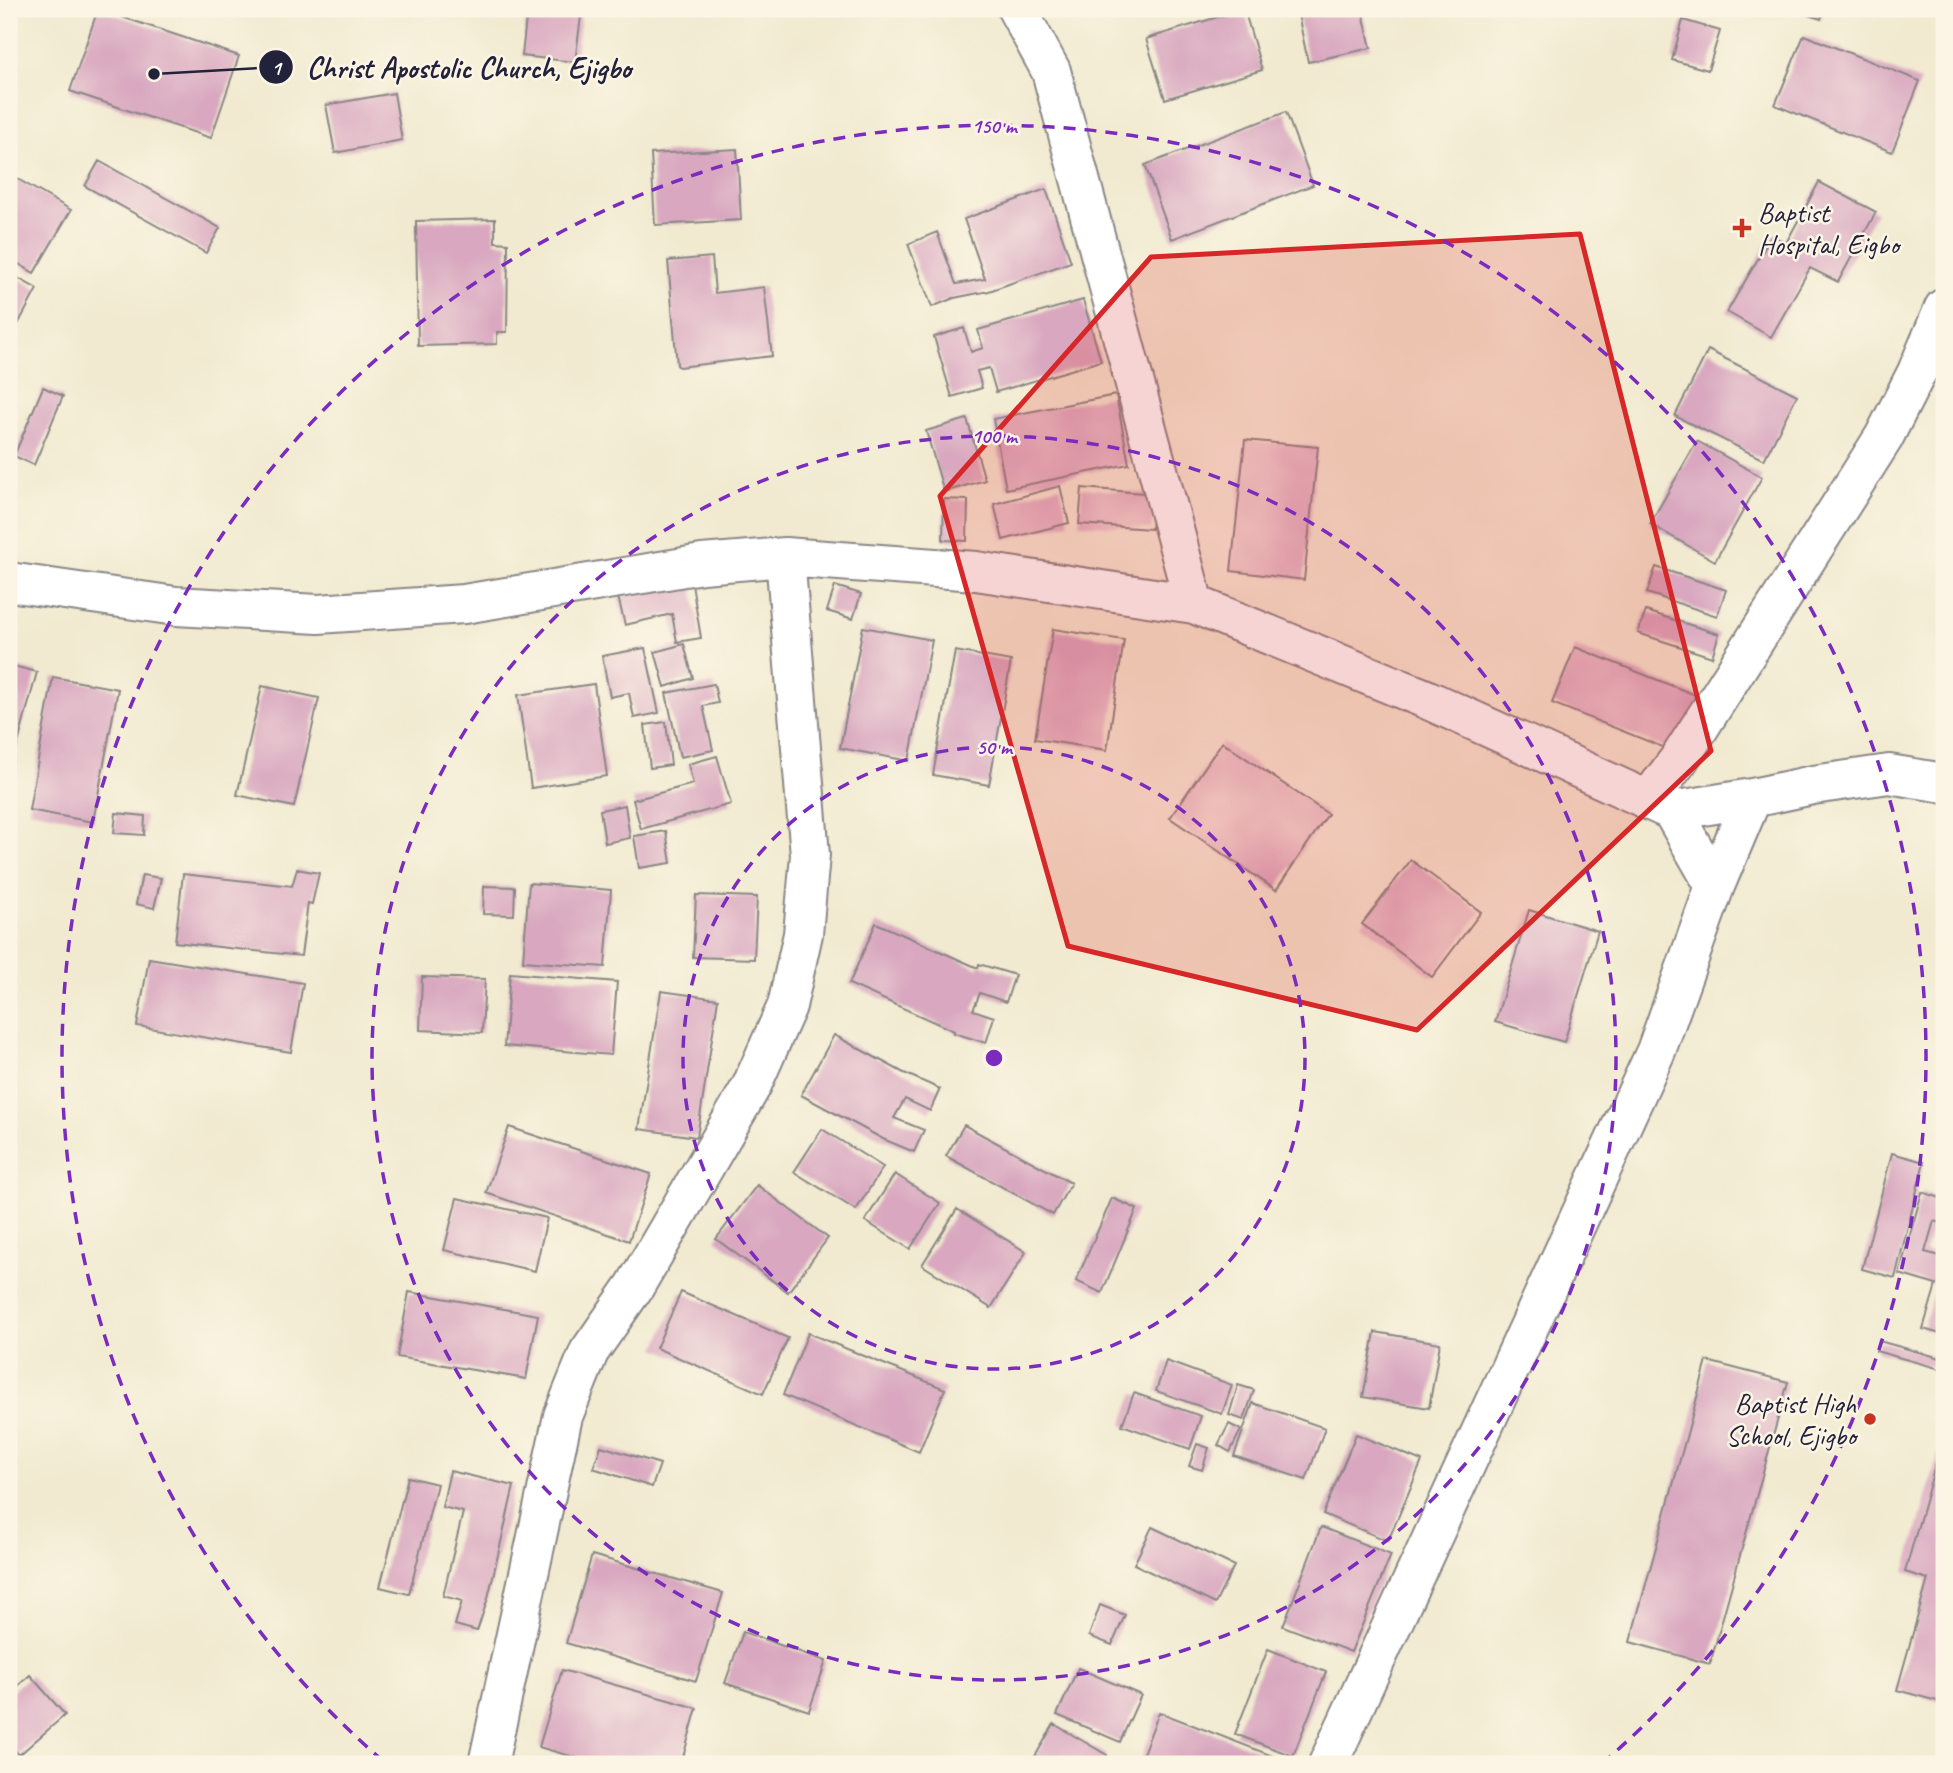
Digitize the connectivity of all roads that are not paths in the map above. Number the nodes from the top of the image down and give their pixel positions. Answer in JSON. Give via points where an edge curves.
{"nodes":[{"id":1,"x":1017,"y":9,"type":"edge"},
{"id":2,"x":1944,"y":308,"type":"edge"},
{"id":3,"x":785,"y":557,"type":"junction"},
{"id":4,"x":9,"y":582,"type":"edge"},
{"id":5,"x":1194,"y":604,"type":"junction"},
{"id":6,"x":1944,"y":783,"type":"edge"},
{"id":7,"x":1752,"y":798,"type":"junction"},
{"id":8,"x":1661,"y":805,"type":"junction"},
{"id":9,"x":1715,"y":886,"type":"junction"},
{"id":10,"x":488,"y":1764,"type":"edge"},
{"id":11,"x":1328,"y":1764,"type":"edge"}],
"edges":[{"from":1,"to":5,"type":"street","via":[[1051,71]]},
{"from":2,"to":8,"type":"street","via":[[1884,438],[1680,758]]},
{"from":3,"to":4,"type":"street","via":[[702,564],[464,604],[318,614],[176,606]]},
{"from":3,"to":5,"type":"street","via":[[976,571]]},
{"from":3,"to":10,"type":"street","via":[[810,855],[803,933],[787,1006],[744,1099],[635,1286],[589,1352],[563,1416]]},
{"from":5,"to":8,"type":"street","via":[[1426,699]]},
{"from":6,"to":7,"type":"street","via":[[1889,774]]},
{"from":7,"to":8,"type":"street"},
{"from":7,"to":9,"type":"street"},
{"from":8,"to":9,"type":"street"},
{"from":9,"to":11,"type":"street","via":[[1656,1051]]}]}
